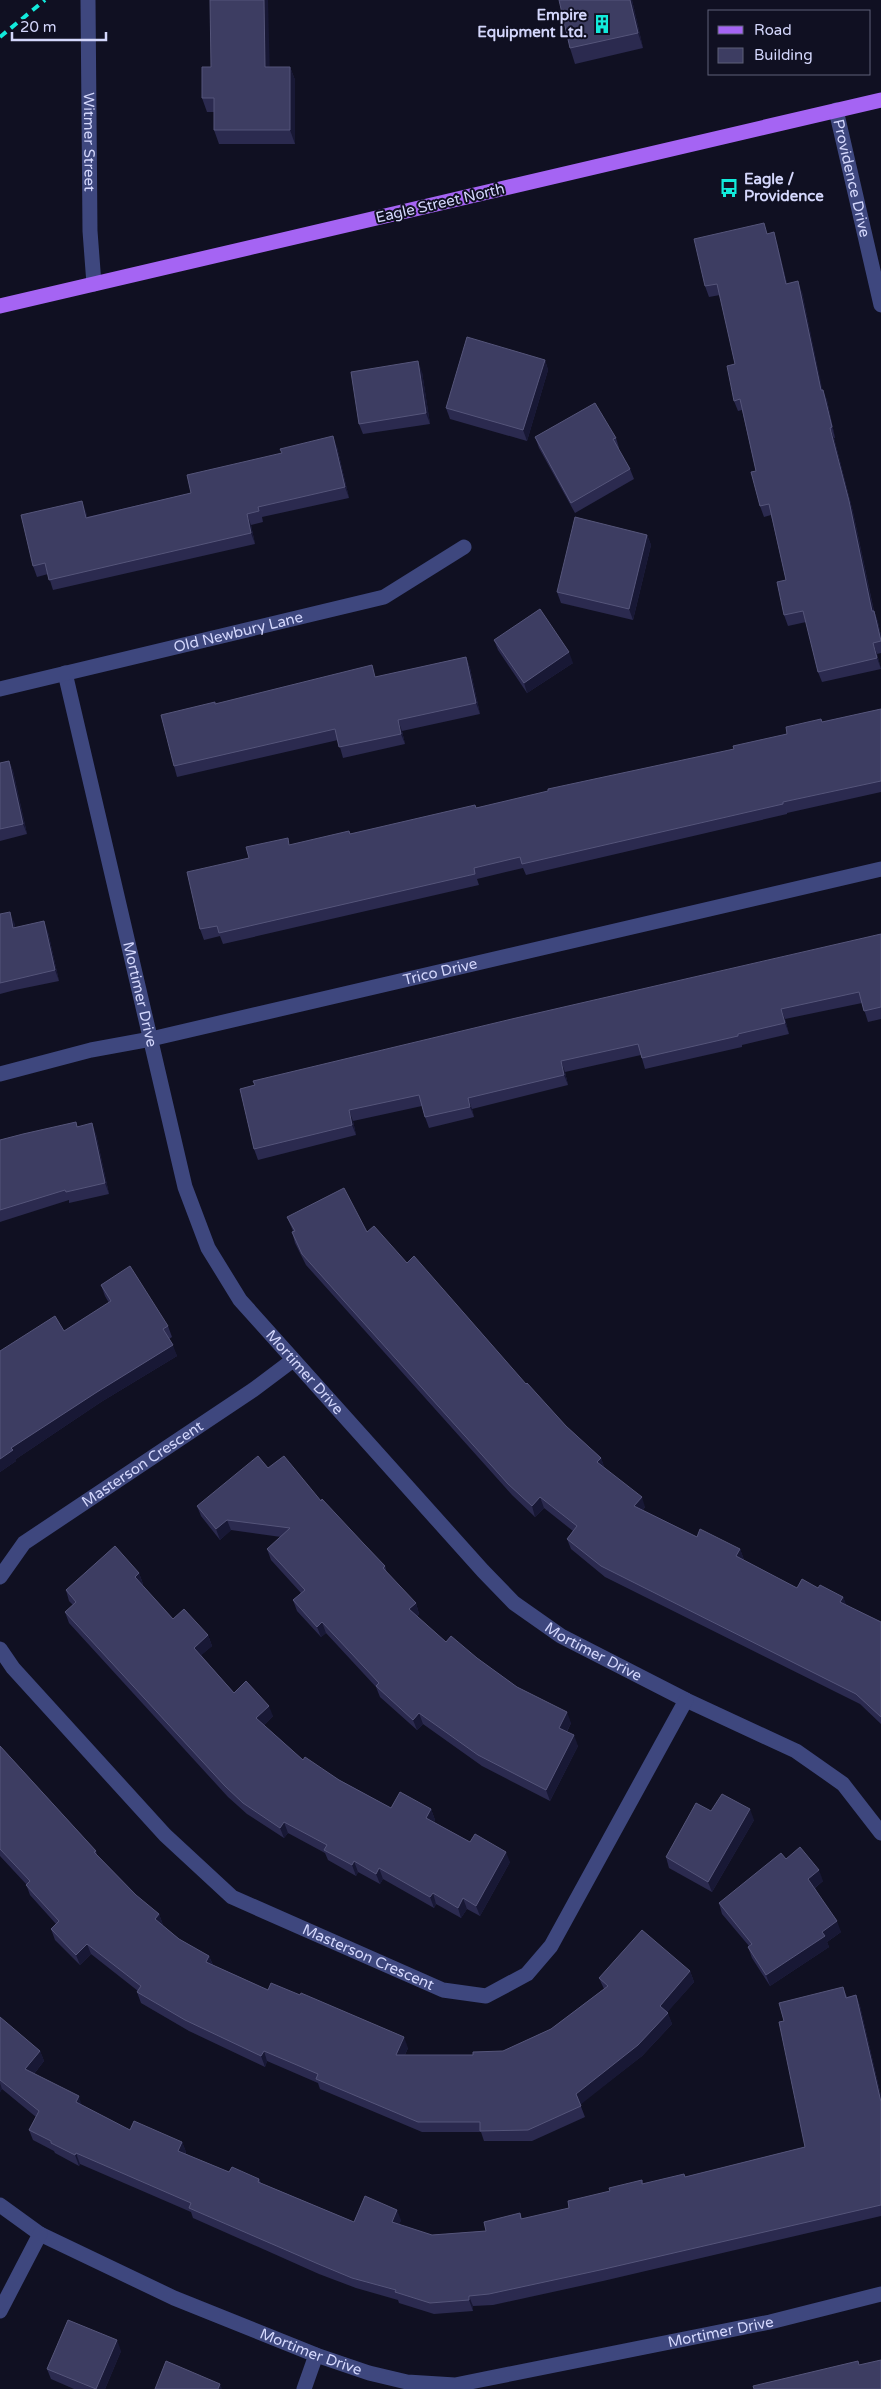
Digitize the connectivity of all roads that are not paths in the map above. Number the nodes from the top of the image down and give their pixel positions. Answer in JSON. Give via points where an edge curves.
{"nodes":[{"id":1,"x":88,"y":0,"type":"edge"},
{"id":2,"x":881,"y":100,"type":"edge"},
{"id":3,"x":836,"y":110,"type":"junction"},
{"id":4,"x":94,"y":284,"type":"junction"},
{"id":5,"x":881,"y":305,"type":"edge"},
{"id":6,"x":0,"y":306,"type":"edge"},
{"id":7,"x":464,"y":547,"type":"dead end"},
{"id":8,"x":65,"y":673,"type":"junction"},
{"id":9,"x":0,"y":689,"type":"edge"},
{"id":10,"x":881,"y":869,"type":"edge"},
{"id":11,"x":151,"y":1039,"type":"junction"},
{"id":12,"x":0,"y":1074,"type":"edge"},
{"id":13,"x":293,"y":1360,"type":"junction"},
{"id":14,"x":0,"y":1577,"type":"edge"},
{"id":15,"x":0,"y":1648,"type":"edge"},
{"id":16,"x":686,"y":1700,"type":"junction"},
{"id":17,"x":881,"y":1833,"type":"edge"},
{"id":18,"x":0,"y":2205,"type":"edge"},
{"id":19,"x":40,"y":2234,"type":"junction"},
{"id":20,"x":881,"y":2294,"type":"edge"},
{"id":21,"x":0,"y":2311,"type":"edge"},
{"id":22,"x":316,"y":2355,"type":"junction"},
{"id":23,"x":304,"y":2389,"type":"edge"}],
"edges":[{"from":1,"to":4,"type":"street","name":"Witmer Street","via":[[90,231]]},
{"from":2,"to":3,"type":"main road","name":"Eagle Street North"},
{"from":3,"to":4,"type":"main road","name":"Eagle Street North"},
{"from":3,"to":5,"type":"street","name":"Providence Drive"},
{"from":4,"to":6,"type":"main road","name":"Eagle Street North"},
{"from":7,"to":8,"type":"street","name":"Old Newbury Lane","via":[[384,597]]},
{"from":8,"to":9,"type":"street","name":"Old Newbury Lane"},
{"from":8,"to":11,"type":"street","name":"Mortimer Drive"},
{"from":10,"to":11,"type":"street","name":"Trico Drive"},
{"from":11,"to":12,"type":"street","name":"Trico Drive","via":[[91,1050]]},
{"from":11,"to":13,"type":"street","name":"Mortimer Drive","via":[[185,1187],[208,1248],[240,1300]]},
{"from":13,"to":14,"type":"street","name":"Masterson Crescent","via":[[24,1543]]},
{"from":13,"to":16,"type":"street","name":"Mortimer Drive","via":[[514,1603],[561,1636]]},
{"from":15,"to":16,"type":"street","name":"Masterson Crescent","via":[[13,1668],[164,1834],[232,1897],[443,1990],[486,1996],[528,1974],[551,1946]]},
{"from":16,"to":17,"type":"street","name":"Mortimer Drive","via":[[796,1751],[844,1784]]},
{"from":18,"to":19,"type":"street","name":"Mortimer Drive"},
{"from":19,"to":21,"type":"street"},
{"from":19,"to":22,"type":"street","name":"Mortimer Drive","via":[[174,2298]]},
{"from":20,"to":22,"type":"street","name":"Mortimer Drive","via":[[770,2322],[455,2385],[407,2382]]},
{"from":22,"to":23,"type":"street"}]}
